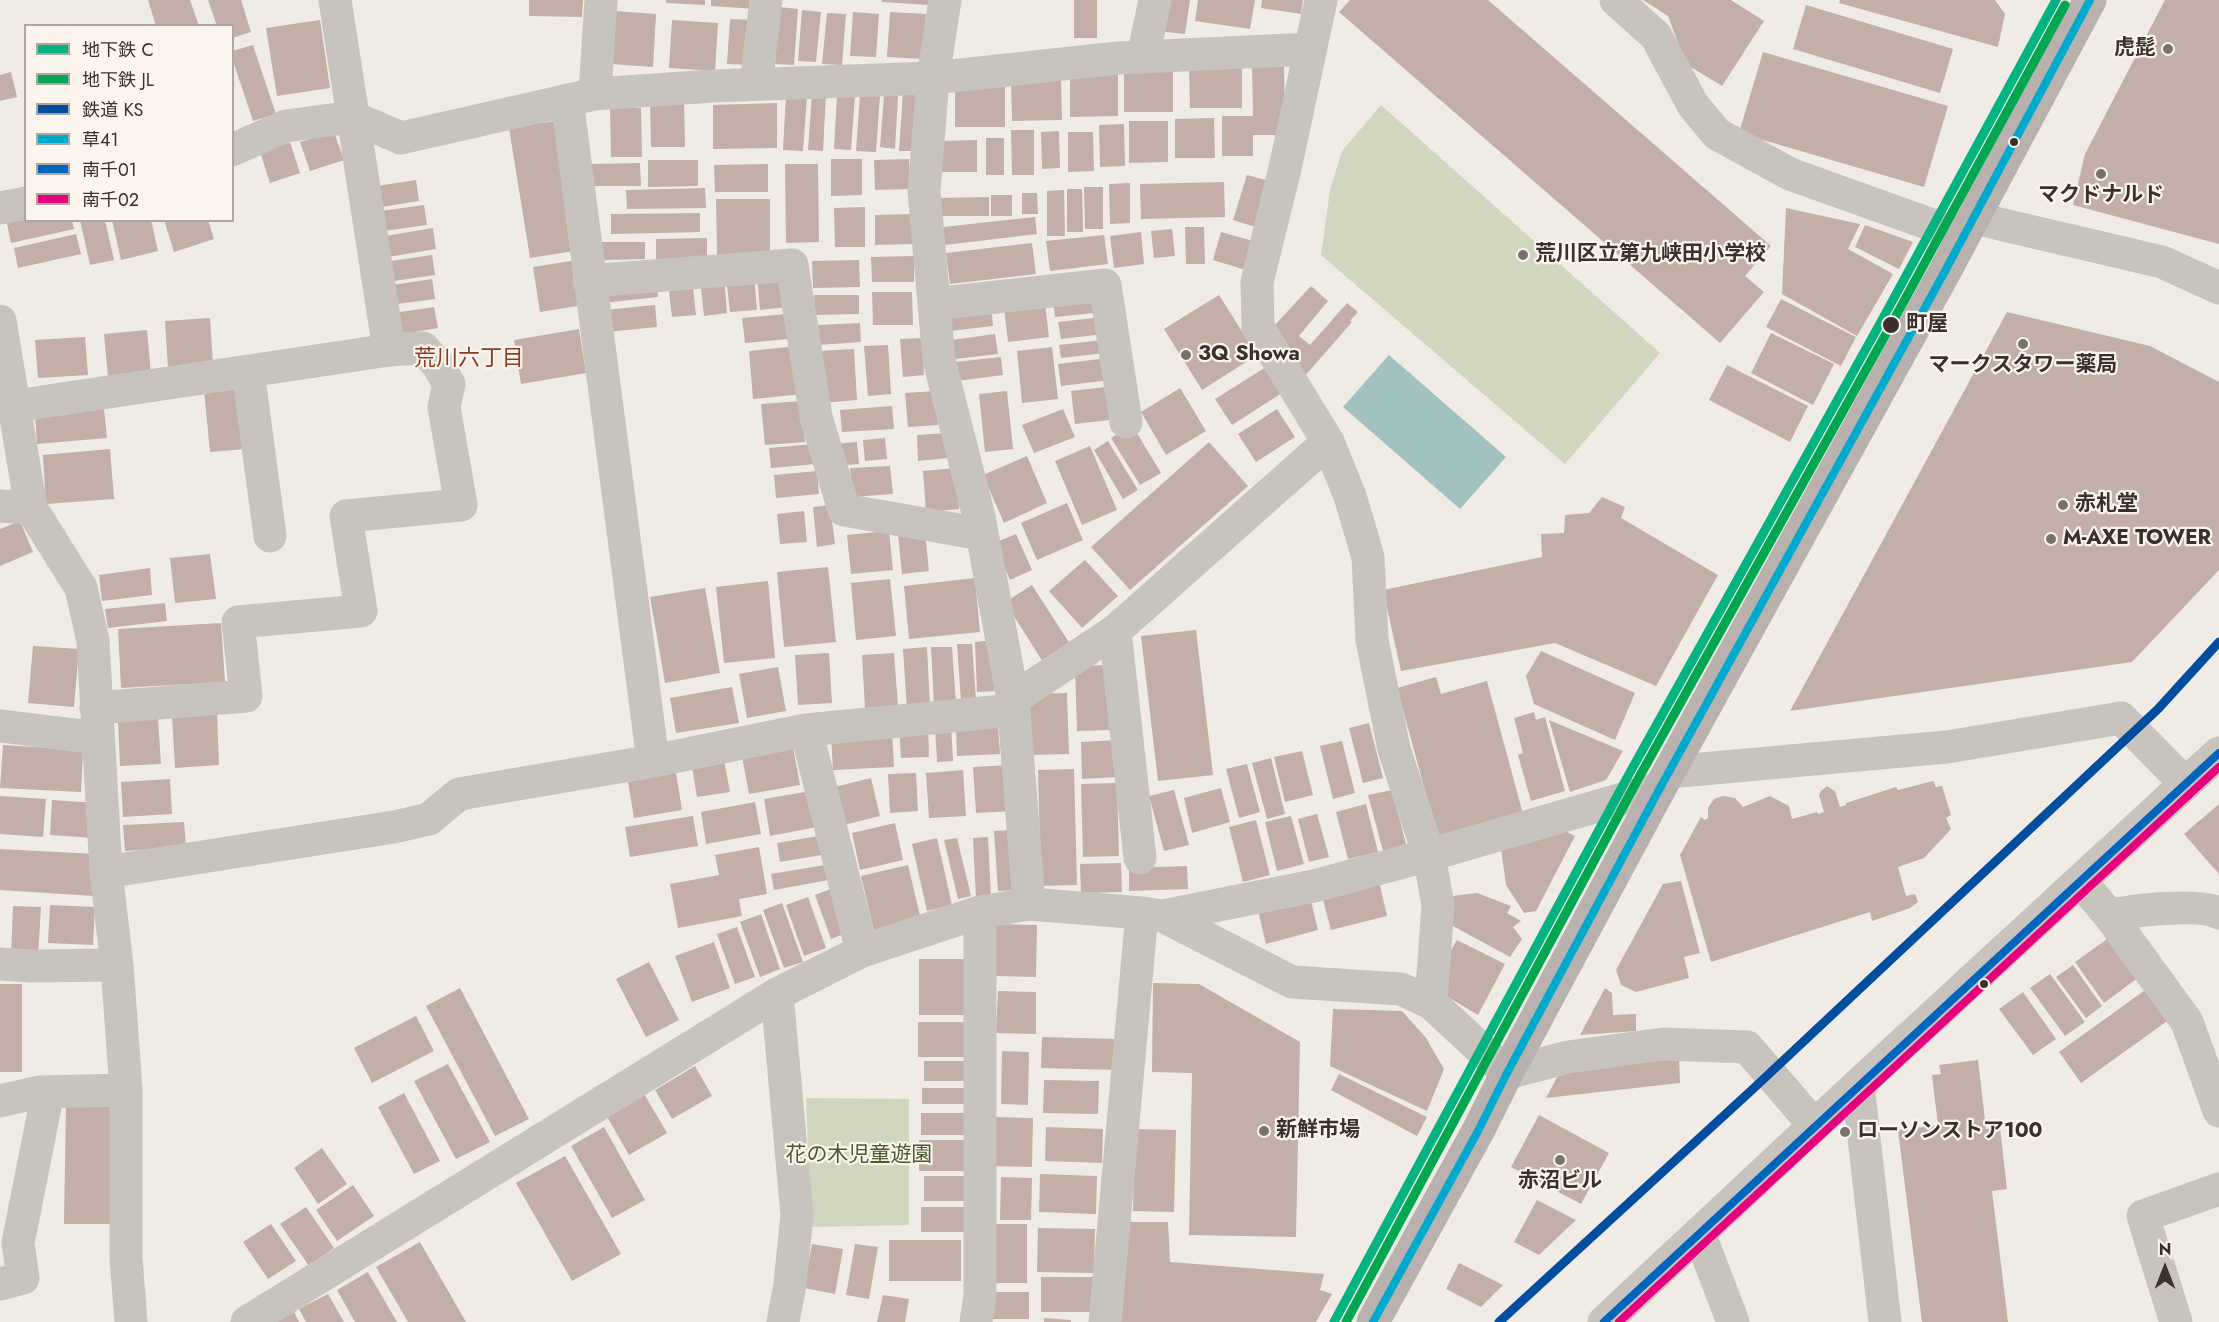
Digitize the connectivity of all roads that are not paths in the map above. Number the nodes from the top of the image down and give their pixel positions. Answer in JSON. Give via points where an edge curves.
{"nodes":[{"id":1,"x":335,"y":0,"type":"edge"},
{"id":2,"x":601,"y":0,"type":"edge"},
{"id":3,"x":766,"y":0,"type":"edge"},
{"id":4,"x":945,"y":0,"type":"edge"},
{"id":5,"x":1155,"y":0,"type":"edge"},
{"id":6,"x":1321,"y":0,"type":"edge"},
{"id":7,"x":1616,"y":0,"type":"edge"},
{"id":8,"x":2090,"y":0,"type":"edge"},
{"id":9,"x":1311,"y":49,"type":"junction"},
{"id":10,"x":1143,"y":57,"type":"junction"},
{"id":11,"x":933,"y":78,"type":"junction"},
{"id":12,"x":756,"y":84,"type":"junction"},
{"id":13,"x":580,"y":97,"type":"junction"},
{"id":14,"x":352,"y":117,"type":"junction"},
{"id":15,"x":234,"y":149,"type":"edge"},
{"id":16,"x":24,"y":203,"type":"edge"},
{"id":17,"x":0,"y":208,"type":"edge"},
{"id":18,"x":1969,"y":227,"type":"junction"},
{"id":19,"x":590,"y":281,"type":"junction"},
{"id":20,"x":2219,"y":288,"type":"edge"},
{"id":21,"x":934,"y":304,"type":"junction"},
{"id":22,"x":0,"y":321,"type":"edge"},
{"id":23,"x":389,"y":350,"type":"junction"},
{"id":24,"x":248,"y":371,"type":"junction"},
{"id":25,"x":15,"y":406,"type":"junction"},
{"id":26,"x":1126,"y":422,"type":"dead end"},
{"id":27,"x":1328,"y":442,"type":"junction"},
{"id":28,"x":15,"y":507,"type":"edge"},
{"id":29,"x":982,"y":534,"type":"junction"},
{"id":30,"x":270,"y":536,"type":"dead end"},
{"id":31,"x":1115,"y":631,"type":"junction"},
{"id":32,"x":1014,"y":704,"type":"junction"},
{"id":33,"x":97,"y":723,"type":"junction"},
{"id":34,"x":0,"y":726,"type":"edge"},
{"id":35,"x":806,"y":730,"type":"junction"},
{"id":36,"x":2219,"y":753,"type":"edge"},
{"id":37,"x":653,"y":761,"type":"junction"},
{"id":38,"x":1664,"y":780,"type":"junction"},
{"id":39,"x":2186,"y":784,"type":"junction"},
{"id":40,"x":1429,"y":855,"type":"junction"},
{"id":41,"x":1140,"y":858,"type":"dead end"},
{"id":42,"x":106,"y":872,"type":"junction"},
{"id":43,"x":2080,"y":881,"type":"junction"},
{"id":44,"x":1029,"y":904,"type":"junction"},
{"id":45,"x":980,"y":912,"type":"junction"},
{"id":46,"x":2219,"y":913,"type":"edge"},
{"id":47,"x":1153,"y":915,"type":"junction"},
{"id":48,"x":2110,"y":916,"type":"junction"},
{"id":49,"x":862,"y":951,"type":"junction"},
{"id":50,"x":0,"y":964,"type":"edge"},
{"id":51,"x":117,"y":965,"type":"junction"},
{"id":52,"x":777,"y":994,"type":"junction"},
{"id":53,"x":1431,"y":1003,"type":"junction"},
{"id":54,"x":1507,"y":1073,"type":"junction"},
{"id":55,"x":1858,"y":1085,"type":"junction"},
{"id":56,"x":126,"y":1090,"type":"junction"},
{"id":57,"x":48,"y":1092,"type":"junction"},
{"id":58,"x":0,"y":1101,"type":"edge"},
{"id":59,"x":2219,"y":1111,"type":"edge"},
{"id":60,"x":1814,"y":1125,"type":"junction"},
{"id":61,"x":2219,"y":1189,"type":"edge"},
{"id":62,"x":1699,"y":1233,"type":"junction"},
{"id":63,"x":0,"y":1284,"type":"edge"},
{"id":64,"x":131,"y":1322,"type":"edge"},
{"id":65,"x":247,"y":1322,"type":"edge"},
{"id":66,"x":783,"y":1322,"type":"edge"},
{"id":67,"x":976,"y":1322,"type":"edge"},
{"id":68,"x":1105,"y":1322,"type":"edge"},
{"id":69,"x":1373,"y":1322,"type":"edge"},
{"id":70,"x":1604,"y":1322,"type":"edge"},
{"id":71,"x":1733,"y":1322,"type":"edge"},
{"id":72,"x":1885,"y":1322,"type":"edge"},
{"id":73,"x":2176,"y":1322,"type":"edge"}],
"edges":[{"from":1,"to":14,"type":"street"},
{"from":2,"to":13,"type":"street"},
{"from":3,"to":12,"type":"street"},
{"from":4,"to":11,"type":"street"},
{"from":5,"to":10,"type":"street"},
{"from":6,"to":9,"type":"street"},
{"from":7,"to":18,"type":"street","via":[[1656,36],[1693,105],[1717,134],[1790,174]]},
{"from":8,"to":18,"type":"main road"},
{"from":9,"to":10,"type":"street"},
{"from":9,"to":27,"type":"street","via":[[1257,282],[1258,327]]},
{"from":10,"to":11,"type":"street"},
{"from":11,"to":12,"type":"street"},
{"from":11,"to":21,"type":"street","via":[[924,191]]},
{"from":12,"to":13,"type":"street"},
{"from":13,"to":14,"type":"street","via":[[401,138]]},
{"from":13,"to":19,"type":"street"},
{"from":14,"to":15,"type":"street","via":[[286,126]]},
{"from":14,"to":23,"type":"street"},
{"from":16,"to":17,"type":"street"},
{"from":18,"to":20,"type":"street","via":[[2162,262]]},
{"from":18,"to":38,"type":"main road"},
{"from":19,"to":29,"type":"street","via":[[792,265],[816,417],[844,510]]},
{"from":19,"to":37,"type":"street"},
{"from":21,"to":26,"type":"street","via":[[1105,285]]},
{"from":21,"to":29,"type":"street","via":[[939,360]]},
{"from":22,"to":25,"type":"street"},
{"from":23,"to":24,"type":"street"},
{"from":23,"to":33,"type":"street","via":[[423,348],[449,384],[444,407],[460,505],[345,516],[361,611],[238,622],[246,696]]},
{"from":24,"to":25,"type":"street"},
{"from":24,"to":30,"type":"street"},
{"from":25,"to":28,"type":"street"},
{"from":27,"to":31,"type":"street"},
{"from":27,"to":40,"type":"street","via":[[1350,496],[1368,558],[1372,640],[1389,727]]},
{"from":28,"to":33,"type":"street","via":[[81,588],[93,641]]},
{"from":29,"to":32,"type":"street"},
{"from":31,"to":32,"type":"street"},
{"from":31,"to":41,"type":"street"},
{"from":32,"to":35,"type":"street"},
{"from":32,"to":44,"type":"street"},
{"from":33,"to":34,"type":"street"},
{"from":33,"to":42,"type":"street"},
{"from":35,"to":37,"type":"street"},
{"from":35,"to":49,"type":"street"},
{"from":36,"to":39,"type":"street"},
{"from":37,"to":42,"type":"street","via":[[459,794],[429,819],[394,827]]},
{"from":38,"to":39,"type":"street","via":[[1947,747],[2121,718]]},
{"from":38,"to":40,"type":"street"},
{"from":38,"to":54,"type":"main road"},
{"from":39,"to":43,"type":"street"},
{"from":40,"to":47,"type":"street","via":[[1314,886]]},
{"from":40,"to":53,"type":"street","via":[[1438,905]]},
{"from":42,"to":51,"type":"street"},
{"from":43,"to":48,"type":"street"},
{"from":43,"to":55,"type":"street"},
{"from":44,"to":45,"type":"street"},
{"from":44,"to":47,"type":"street"},
{"from":45,"to":49,"type":"street"},
{"from":45,"to":67,"type":"street","via":[[980,1296]]},
{"from":46,"to":48,"type":"street","via":[[2178,908]]},
{"from":47,"to":53,"type":"street","via":[[1292,982],[1401,989]]},
{"from":47,"to":68,"type":"street"},
{"from":48,"to":59,"type":"street","via":[[2187,1022]]},
{"from":49,"to":52,"type":"street"},
{"from":50,"to":51,"type":"street"},
{"from":51,"to":56,"type":"street"},
{"from":52,"to":65,"type":"street"},
{"from":52,"to":66,"type":"street","via":[[797,1215]]},
{"from":53,"to":54,"type":"street"},
{"from":54,"to":60,"type":"street","via":[[1568,1057],[1662,1044],[1747,1047]]},
{"from":54,"to":69,"type":"main road"},
{"from":55,"to":60,"type":"street"},
{"from":55,"to":72,"type":"street"},
{"from":56,"to":57,"type":"street"},
{"from":56,"to":64,"type":"street","via":[[126,1258]]},
{"from":57,"to":58,"type":"street"},
{"from":57,"to":63,"type":"street","via":[[18,1243],[23,1278]]},
{"from":60,"to":62,"type":"street"},
{"from":61,"to":73,"type":"street","via":[[2143,1216]]},
{"from":62,"to":70,"type":"street"},
{"from":62,"to":71,"type":"street"}]}
